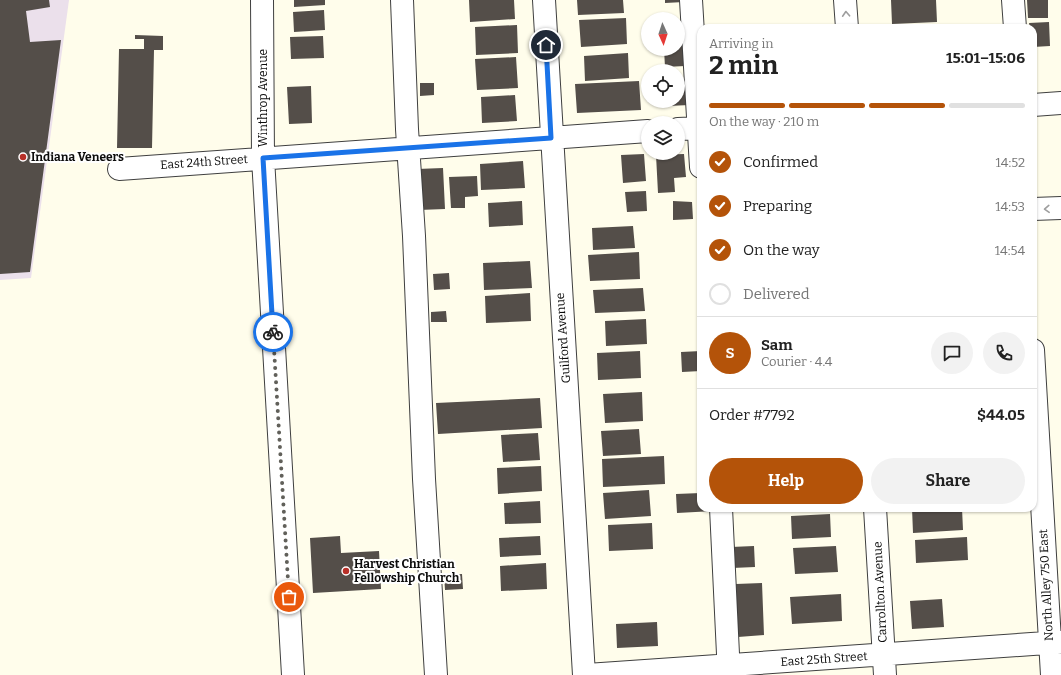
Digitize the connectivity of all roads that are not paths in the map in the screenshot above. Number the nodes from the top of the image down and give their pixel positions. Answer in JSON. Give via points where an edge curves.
{"nodes":[{"id":1,"x":262,"y":0,"type":"edge"},
{"id":2,"x":402,"y":0,"type":"edge"},
{"id":3,"x":544,"y":0,"type":"edge"},
{"id":4,"x":691,"y":0,"type":"edge"},
{"id":5,"x":845,"y":0,"type":"edge"},
{"id":6,"x":1013,"y":0,"type":"edge"},
{"id":7,"x":847,"y":24,"type":"edge"},
{"id":8,"x":1015,"y":24,"type":"edge"},
{"id":9,"x":1061,"y":103,"type":"edge"},
{"id":10,"x":1037,"y":105,"type":"edge"},
{"id":11,"x":693,"y":128,"type":"edge"},
{"id":12,"x":641,"y":132,"type":"edge"},
{"id":13,"x":551,"y":138,"type":"junction"},
{"id":14,"x":409,"y":148,"type":"junction"},
{"id":15,"x":697,"y":148,"type":"edge"},
{"id":16,"x":263,"y":158,"type":"junction"},
{"id":17,"x":119,"y":169,"type":"dead end"},
{"id":18,"x":1061,"y":208,"type":"edge"},
{"id":19,"x":1037,"y":210,"type":"edge"},
{"id":20,"x":1037,"y":403,"type":"edge"},
{"id":21,"x":721,"y":512,"type":"edge"},
{"id":22,"x":875,"y":512,"type":"edge"},
{"id":23,"x":1055,"y":643,"type":"edge"},
{"id":24,"x":884,"y":665,"type":"edge"},
{"id":25,"x":729,"y":670,"type":"edge"},
{"id":26,"x":293,"y":675,"type":"edge"},
{"id":27,"x":436,"y":675,"type":"edge"},
{"id":28,"x":584,"y":675,"type":"edge"},
{"id":29,"x":587,"y":675,"type":"edge"},
{"id":30,"x":1052,"y":675,"type":"edge"}],
"edges":[{"from":1,"to":16,"type":"street","name":"Winthrop Avenue"},
{"from":2,"to":14,"type":"street"},
{"from":3,"to":13,"type":"street","name":"Guilford Avenue"},
{"from":4,"to":11,"type":"street"},
{"from":7,"to":5,"type":"street","one_way":true},
{"from":6,"to":8,"type":"street"},
{"from":9,"to":10,"type":"street"},
{"from":11,"to":15,"type":"street"},
{"from":12,"to":13,"type":"street","name":"East 24th Street"},
{"from":13,"to":14,"type":"street","name":"East 24th Street"},
{"from":13,"to":28,"type":"street","name":"Guilford Avenue"},
{"from":14,"to":16,"type":"street","name":"East 24th Street"},
{"from":14,"to":27,"type":"street"},
{"from":16,"to":17,"type":"street","name":"East 24th Street"},
{"from":16,"to":26,"type":"street","name":"Winthrop Avenue"},
{"from":18,"to":19,"type":"street","one_way":true},
{"from":20,"to":23,"type":"street","name":"North Alley 750 East"},
{"from":21,"to":25,"type":"street"},
{"from":22,"to":24,"type":"street","name":"Carrollton Avenue"},
{"from":23,"to":24,"type":"street","name":"East 25th Street"},
{"from":23,"to":30,"type":"street","name":"North Alley 750 East"},
{"from":24,"to":25,"type":"street","name":"East 25th Street"},
{"from":25,"to":29,"type":"street","name":"East 25th Street"}]}
